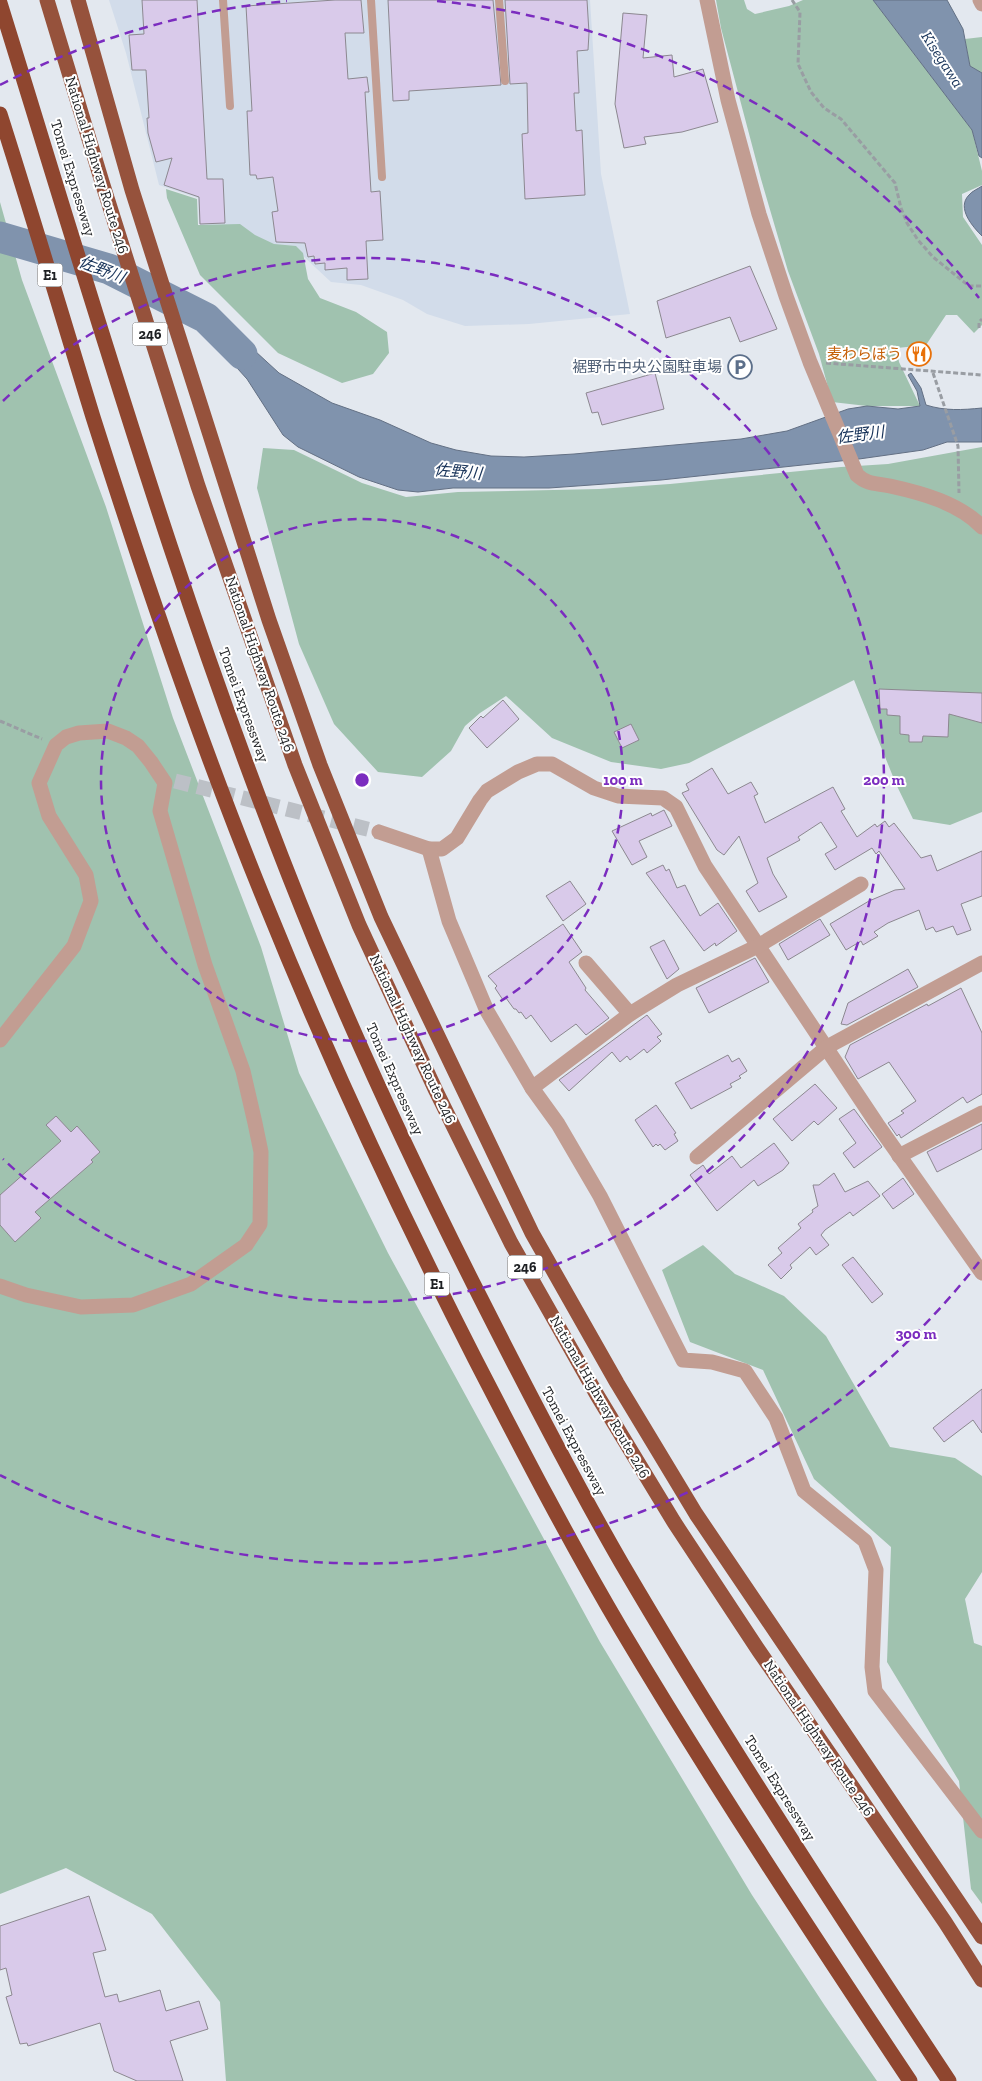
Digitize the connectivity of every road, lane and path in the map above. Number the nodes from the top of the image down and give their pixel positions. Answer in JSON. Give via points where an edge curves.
{"nodes":[{"id":1,"x":47,"y":0,"type":"edge"},
{"id":2,"x":78,"y":0,"type":"edge"},
{"id":3,"x":223,"y":0,"type":"edge"},
{"id":4,"x":371,"y":0,"type":"edge"},
{"id":5,"x":499,"y":0,"type":"edge"},
{"id":6,"x":708,"y":0,"type":"edge"},
{"id":7,"x":792,"y":0,"type":"edge"},
{"id":8,"x":980,"y":0,"type":"edge"},
{"id":9,"x":0,"y":3,"type":"edge"},
{"id":10,"x":982,"y":4,"type":"edge"},
{"id":11,"x":504,"y":81,"type":"dead end"},
{"id":12,"x":230,"y":106,"type":"dead end"},
{"id":13,"x":0,"y":114,"type":"edge"},
{"id":14,"x":382,"y":178,"type":"dead end"},
{"id":15,"x":982,"y":286,"type":"edge"},
{"id":16,"x":982,"y":318,"type":"edge"},
{"id":17,"x":979,"y":328,"type":"dead end"},
{"id":18,"x":810,"y":362,"type":"junction"},
{"id":19,"x":933,"y":373,"type":"junction"},
{"id":20,"x":982,"y":376,"type":"edge"},
{"id":21,"x":955,"y":507,"type":"junction"},
{"id":22,"x":982,"y":528,"type":"edge"},
{"id":23,"x":0,"y":721,"type":"edge"},
{"id":24,"x":56,"y":745,"type":"junction"},
{"id":25,"x":379,"y":832,"type":"tunnel mouth"},
{"id":26,"x":429,"y":849,"type":"junction"},
{"id":27,"x":861,"y":884,"type":"dead end"},
{"id":28,"x":758,"y":946,"type":"junction"},
{"id":29,"x":982,"y":962,"type":"edge"},
{"id":30,"x":586,"y":963,"type":"dead end"},
{"id":31,"x":630,"y":1014,"type":"junction"},
{"id":32,"x":0,"y":1040,"type":"edge"},
{"id":33,"x":827,"y":1047,"type":"junction"},
{"id":34,"x":532,"y":1088,"type":"junction"},
{"id":35,"x":982,"y":1113,"type":"edge"},
{"id":36,"x":899,"y":1156,"type":"junction"},
{"id":37,"x":697,"y":1158,"type":"dead end"},
{"id":38,"x":982,"y":1273,"type":"edge"},
{"id":39,"x":0,"y":1286,"type":"edge"},
{"id":40,"x":982,"y":1830,"type":"edge"},
{"id":41,"x":982,"y":1937,"type":"edge"},
{"id":42,"x":982,"y":1980,"type":"edge"},
{"id":43,"x":910,"y":2081,"type":"edge"},
{"id":44,"x":949,"y":2081,"type":"edge"}],
"edges":[{"from":1,"to":42,"type":"highway","name":"National Highway Route 246","number":"246","via":[[198,486],[295,764],[360,925],[436,1091],[511,1243],[674,1522]]},
{"from":2,"to":41,"type":"highway","name":"National Highway Route 246","number":"246","via":[[132,190],[269,620],[316,756],[381,917],[532,1233],[617,1384],[696,1514]]},
{"from":3,"to":12,"type":"lane"},
{"from":4,"to":14,"type":"lane"},
{"from":5,"to":11,"type":"lane"},
{"from":6,"to":18,"type":"street","via":[[728,100],[759,214]]},
{"from":7,"to":15,"type":"path","via":[[800,12],[798,64],[811,92],[824,108],[841,119],[895,183],[907,223],[932,258],[969,286]]},
{"from":8,"to":10,"type":"street"},
{"from":9,"to":44,"type":"highway","name":"Tomei Expressway","number":"E1","via":[[134,435],[215,678],[313,935],[390,1112],[545,1427],[622,1564],[819,1884]]},
{"from":13,"to":43,"type":"highway","number":"E1","via":[[95,422],[223,796],[360,1124],[510,1428],[620,1627]]},
{"from":16,"to":17,"type":"path"},
{"from":18,"to":19,"type":"path"},
{"from":18,"to":21,"type":"street","via":[[857,475],[865,482],[890,486]]},
{"from":19,"to":20,"type":"path"},
{"from":19,"to":21,"type":"path","via":[[958,446],[960,489]]},
{"from":21,"to":22,"type":"street","via":[[974,518]]},
{"from":23,"to":24,"type":"path"},
{"from":24,"to":32,"type":"street","via":[[39,783],[49,816],[86,876],[92,901],[74,946]]},
{"from":24,"to":39,"type":"street","via":[[79,732],[108,731],[138,746],[170,782],[160,811],[205,965],[243,1071],[261,1152],[260,1224],[246,1245],[191,1284],[133,1304],[81,1307]]},
{"from":25,"to":26,"type":"street"},
{"from":26,"to":28,"type":"street","via":[[442,849],[452,844],[487,791],[537,764],[552,764],[594,788],[618,796],[663,798],[676,807],[705,866]]},
{"from":26,"to":34,"type":"street","via":[[449,922],[487,1011]]},
{"from":27,"to":28,"type":"street"},
{"from":28,"to":31,"type":"street","via":[[677,985]]},
{"from":28,"to":33,"type":"street"},
{"from":29,"to":33,"type":"street"},
{"from":30,"to":31,"type":"street"},
{"from":31,"to":34,"type":"street"},
{"from":33,"to":36,"type":"street"},
{"from":33,"to":37,"type":"street"},
{"from":34,"to":40,"type":"street","via":[[558,1124],[600,1196],[683,1360],[712,1362],[745,1371],[776,1418],[804,1491],[865,1541],[876,1570],[872,1667],[875,1691]]},
{"from":35,"to":36,"type":"street"},
{"from":36,"to":38,"type":"street"}]}
